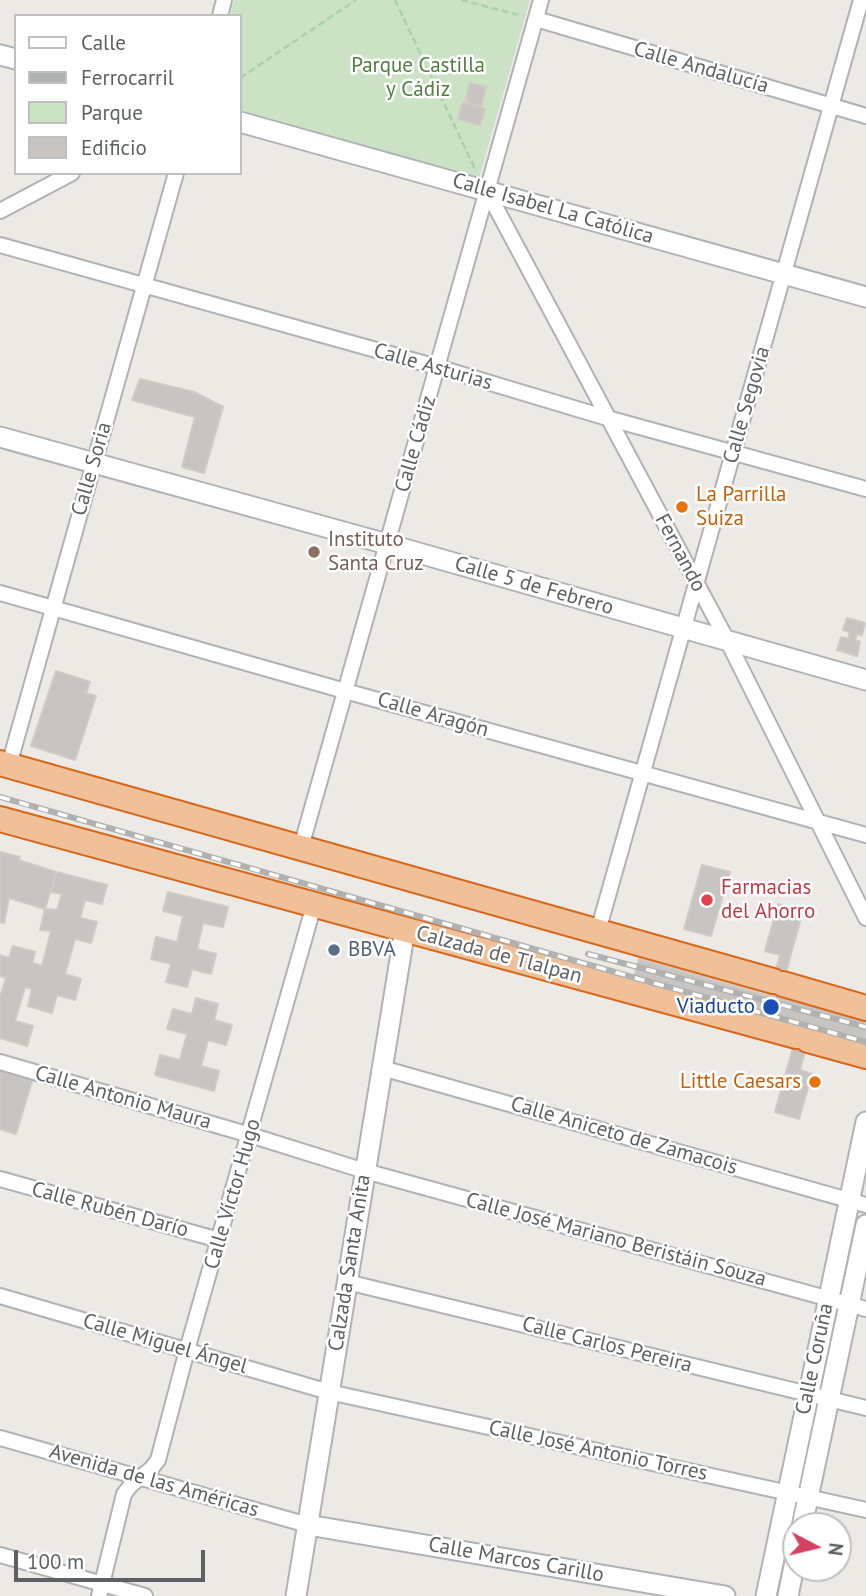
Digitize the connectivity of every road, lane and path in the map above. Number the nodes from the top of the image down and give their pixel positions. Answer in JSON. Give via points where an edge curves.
{"nodes":[{"id":1,"x":356,"y":0,"type":"edge"},
{"id":2,"x":395,"y":0,"type":"edge"},
{"id":3,"x":461,"y":0,"type":"edge"},
{"id":4,"x":541,"y":0,"type":"edge"},
{"id":5,"x":861,"y":0,"type":"edge"},
{"id":6,"x":536,"y":19,"type":"junction"},
{"id":7,"x":242,"y":77,"type":"edge"},
{"id":8,"x":831,"y":106,"type":"junction"},
{"id":9,"x":866,"y":116,"type":"edge"},
{"id":10,"x":242,"y":123,"type":"edge"},
{"id":11,"x":68,"y":175,"type":"edge"},
{"id":12,"x":175,"y":175,"type":"edge"},
{"id":13,"x":487,"y":191,"type":"junction"},
{"id":14,"x":0,"y":211,"type":"edge"},
{"id":15,"x":0,"y":245,"type":"edge"},
{"id":16,"x":784,"y":274,"type":"junction"},
{"id":17,"x":144,"y":286,"type":"junction"},
{"id":18,"x":866,"y":297,"type":"edge"},
{"id":19,"x":437,"y":367,"type":"junction"},
{"id":20,"x":607,"y":418,"type":"junction"},
{"id":21,"x":0,"y":437,"type":"edge"},
{"id":22,"x":733,"y":453,"type":"junction"},
{"id":23,"x":94,"y":464,"type":"junction"},
{"id":24,"x":866,"y":489,"type":"edge"},
{"id":25,"x":387,"y":544,"type":"junction"},
{"id":26,"x":696,"y":584,"type":"junction"},
{"id":27,"x":0,"y":593,"type":"edge"},
{"id":28,"x":53,"y":608,"type":"junction"},
{"id":29,"x":684,"y":628,"type":"junction"},
{"id":30,"x":727,"y":640,"type":"junction"},
{"id":31,"x":866,"y":680,"type":"edge"},
{"id":32,"x":345,"y":691,"type":"junction"},
{"id":33,"x":4,"y":764,"type":"edge"},
{"id":34,"x":643,"y":774,"type":"junction"},
{"id":35,"x":0,"y":819,"type":"edge"},
{"id":36,"x":819,"y":822,"type":"junction"},
{"id":37,"x":866,"y":835,"type":"edge"},
{"id":38,"x":301,"y":847,"type":"junction"},
{"id":39,"x":314,"y":905,"type":"junction"},
{"id":40,"x":866,"y":918,"type":"edge"},
{"id":41,"x":405,"y":929,"type":"junction"},
{"id":42,"x":598,"y":931,"type":"junction"},
{"id":43,"x":866,"y":1008,"type":"edge"},
{"id":44,"x":866,"y":1056,"type":"edge"},
{"id":45,"x":0,"y":1062,"type":"edge"},
{"id":46,"x":382,"y":1068,"type":"junction"},
{"id":47,"x":866,"y":1122,"type":"edge"},
{"id":48,"x":250,"y":1135,"type":"junction"},
{"id":49,"x":365,"y":1171,"type":"junction"},
{"id":50,"x":0,"y":1180,"type":"edge"},
{"id":51,"x":858,"y":1202,"type":"edge"},
{"id":52,"x":866,"y":1225,"type":"edge"},
{"id":53,"x":219,"y":1240,"type":"junction"},
{"id":54,"x":347,"y":1282,"type":"junction"},
{"id":55,"x":0,"y":1296,"type":"edge"},
{"id":56,"x":829,"y":1298,"type":"junction"},
{"id":57,"x":858,"y":1306,"type":"edge"},
{"id":58,"x":187,"y":1350,"type":"junction"},
{"id":59,"x":329,"y":1392,"type":"junction"},
{"id":60,"x":808,"y":1394,"type":"junction"},
{"id":61,"x":829,"y":1399,"type":"junction"},
{"id":62,"x":866,"y":1408,"type":"edge"},
{"id":63,"x":0,"y":1438,"type":"edge"},
{"id":64,"x":141,"y":1478,"type":"junction"},
{"id":65,"x":787,"y":1493,"type":"junction"},
{"id":66,"x":808,"y":1498,"type":"junction"},
{"id":67,"x":866,"y":1510,"type":"edge"},
{"id":68,"x":805,"y":1512,"type":"edge"},
{"id":69,"x":308,"y":1525,"type":"junction"},
{"id":70,"x":0,"y":1555,"type":"edge"},
{"id":71,"x":101,"y":1590,"type":"edge"},
{"id":72,"x":145,"y":1596,"type":"edge"},
{"id":73,"x":296,"y":1596,"type":"edge"},
{"id":74,"x":725,"y":1596,"type":"edge"},
{"id":75,"x":766,"y":1596,"type":"edge"}],
"edges":[{"from":1,"to":7,"type":"path"},
{"from":2,"to":13,"type":"path"},
{"from":3,"to":6,"type":"path"},
{"from":4,"to":6,"type":"street","name":"Calle Cádiz"},
{"from":5,"to":8,"type":"street","name":"Calle Segovia"},
{"from":6,"to":8,"type":"street","name":"Calle Andalucía"},
{"from":6,"to":13,"type":"street","name":"Calle Cádiz"},
{"from":8,"to":9,"type":"street","name":"Calle Andalucía"},
{"from":8,"to":16,"type":"street","name":"Calle Segovia"},
{"from":10,"to":13,"type":"street","name":"Calle Isabel La Católica"},
{"from":11,"to":14,"type":"street"},
{"from":12,"to":17,"type":"street","name":"Calle Soria"},
{"from":13,"to":16,"type":"street","name":"Calle Isabel La Católica"},
{"from":13,"to":19,"type":"street","name":"Calle Cádiz"},
{"from":13,"to":20,"type":"street","name":"Fernando"},
{"from":15,"to":17,"type":"street","name":"Calle Asturias"},
{"from":16,"to":18,"type":"street","name":"Calle Isabel La Católica"},
{"from":16,"to":22,"type":"street","name":"Calle Segovia"},
{"from":17,"to":19,"type":"street","name":"Calle Asturias"},
{"from":17,"to":23,"type":"street","name":"Calle Soria"},
{"from":19,"to":20,"type":"street","name":"Calle Asturias"},
{"from":19,"to":25,"type":"street","name":"Calle Cádiz"},
{"from":20,"to":22,"type":"street","name":"Calle Asturias"},
{"from":20,"to":26,"type":"street","name":"Fernando"},
{"from":21,"to":23,"type":"street","name":"Calle 5 de Febrero"},
{"from":22,"to":24,"type":"street","name":"Calle Asturias"},
{"from":22,"to":26,"type":"street","name":"Calle Segovia"},
{"from":23,"to":25,"type":"street","name":"Calle 5 de Febrero"},
{"from":23,"to":28,"type":"street","name":"Calle Soria"},
{"from":25,"to":29,"type":"street","name":"Calle 5 de Febrero"},
{"from":25,"to":32,"type":"street","name":"Calle Cádiz"},
{"from":26,"to":29,"type":"street","name":"Calle Segovia"},
{"from":26,"to":30,"type":"street","name":"Fernando"},
{"from":27,"to":28,"type":"street","name":"Calle Aragón"},
{"from":28,"to":32,"type":"street","name":"Calle Aragón"},
{"from":28,"to":33,"type":"street","name":"Calle Soria"},
{"from":29,"to":30,"type":"street","name":"Calle 5 de Febrero"},
{"from":29,"to":34,"type":"street","name":"Calle Segovia"},
{"from":30,"to":31,"type":"street","name":"Calle 5 de Febrero"},
{"from":30,"to":36,"type":"street","name":"Fernando"},
{"from":32,"to":34,"type":"street","name":"Calle Aragón"},
{"from":32,"to":38,"type":"street","name":"Calle Cádiz"},
{"from":33,"to":38,"type":"highway"},
{"from":34,"to":36,"type":"street","name":"Calle Aragón"},
{"from":34,"to":42,"type":"street","name":"Calle Segovia"},
{"from":35,"to":39,"type":"highway","name":"Calzada de Tlalpan"},
{"from":36,"to":37,"type":"street","name":"Calle Aragón"},
{"from":36,"to":40,"type":"street","name":"Fernando"},
{"from":38,"to":42,"type":"highway"},
{"from":39,"to":41,"type":"highway","name":"Calzada de Tlalpan"},
{"from":39,"to":48,"type":"street","name":"Calle Víctor Hugo"},
{"from":41,"to":44,"type":"highway","name":"Calzada de Tlalpan"},
{"from":41,"to":46,"type":"street","name":"Calzada Santa Anita"},
{"from":42,"to":43,"type":"highway"},
{"from":45,"to":48,"type":"street","name":"Calle Antonio Maura"},
{"from":46,"to":49,"type":"street","name":"Calzada Santa Anita"},
{"from":46,"to":51,"type":"street","name":"Calle Aniceto de Zamacois"},
{"from":47,"to":51,"type":"street","name":"Calle Coruña"},
{"from":48,"to":49,"type":"street","name":"Calle Antonio Maura"},
{"from":48,"to":53,"type":"street","name":"Calle Víctor Hugo"},
{"from":49,"to":54,"type":"street","name":"Calzada Santa Anita"},
{"from":49,"to":56,"type":"street","name":"Calle José Mariano Beristáin Souza"},
{"from":50,"to":53,"type":"street","name":"Calle Rubén Darío"},
{"from":51,"to":56,"type":"street","name":"Calle Coruña"},
{"from":52,"to":57,"type":"street","name":"Calle Coruña"},
{"from":53,"to":58,"type":"street","name":"Calle Víctor Hugo"},
{"from":54,"to":59,"type":"street","name":"Calzada Santa Anita"},
{"from":54,"to":60,"type":"street","name":"Calle Carlos Pereira"},
{"from":55,"to":58,"type":"street","name":"Calle Miguel Ángel"},
{"from":56,"to":57,"type":"street","name":"Calle José Mariano Beristáin Souza"},
{"from":56,"to":60,"type":"street","name":"Calle Coruña"},
{"from":57,"to":61,"type":"street","name":"Calle Coruña"},
{"from":58,"to":59,"type":"street","name":"Calle Miguel Ángel"},
{"from":58,"to":64,"type":"street","name":"Calle Víctor Hugo","via":[[158,1460]]},
{"from":59,"to":65,"type":"street","name":"Calle José Antonio Torres"},
{"from":59,"to":69,"type":"street","name":"Calzada Santa Anita"},
{"from":60,"to":61,"type":"street","name":"Calle Carlos Pereira"},
{"from":60,"to":65,"type":"street","name":"Calle Coruña"},
{"from":61,"to":62,"type":"street","name":"Calle Carlos Pereira"},
{"from":61,"to":66,"type":"street","name":"Calle Coruña"},
{"from":63,"to":64,"type":"street","name":"Avenida de las Américas"},
{"from":64,"to":69,"type":"street","name":"Avenida de las Américas"},
{"from":64,"to":71,"type":"street","name":"Calle Víctor Hugo","via":[[124,1494]]},
{"from":65,"to":66,"type":"street","name":"Calle José Antonio Torres"},
{"from":65,"to":75,"type":"street","name":"Calle Coruña"},
{"from":66,"to":67,"type":"street","name":"Calle José Antonio Torres"},
{"from":66,"to":68,"type":"street","name":"Calle Coruña"},
{"from":69,"to":73,"type":"street","name":"Calzada Santa Anita"},
{"from":69,"to":74,"type":"street","name":"Calle Marcos Carillo"},
{"from":70,"to":71,"type":"street"},
{"from":71,"to":72,"type":"street"}]}
